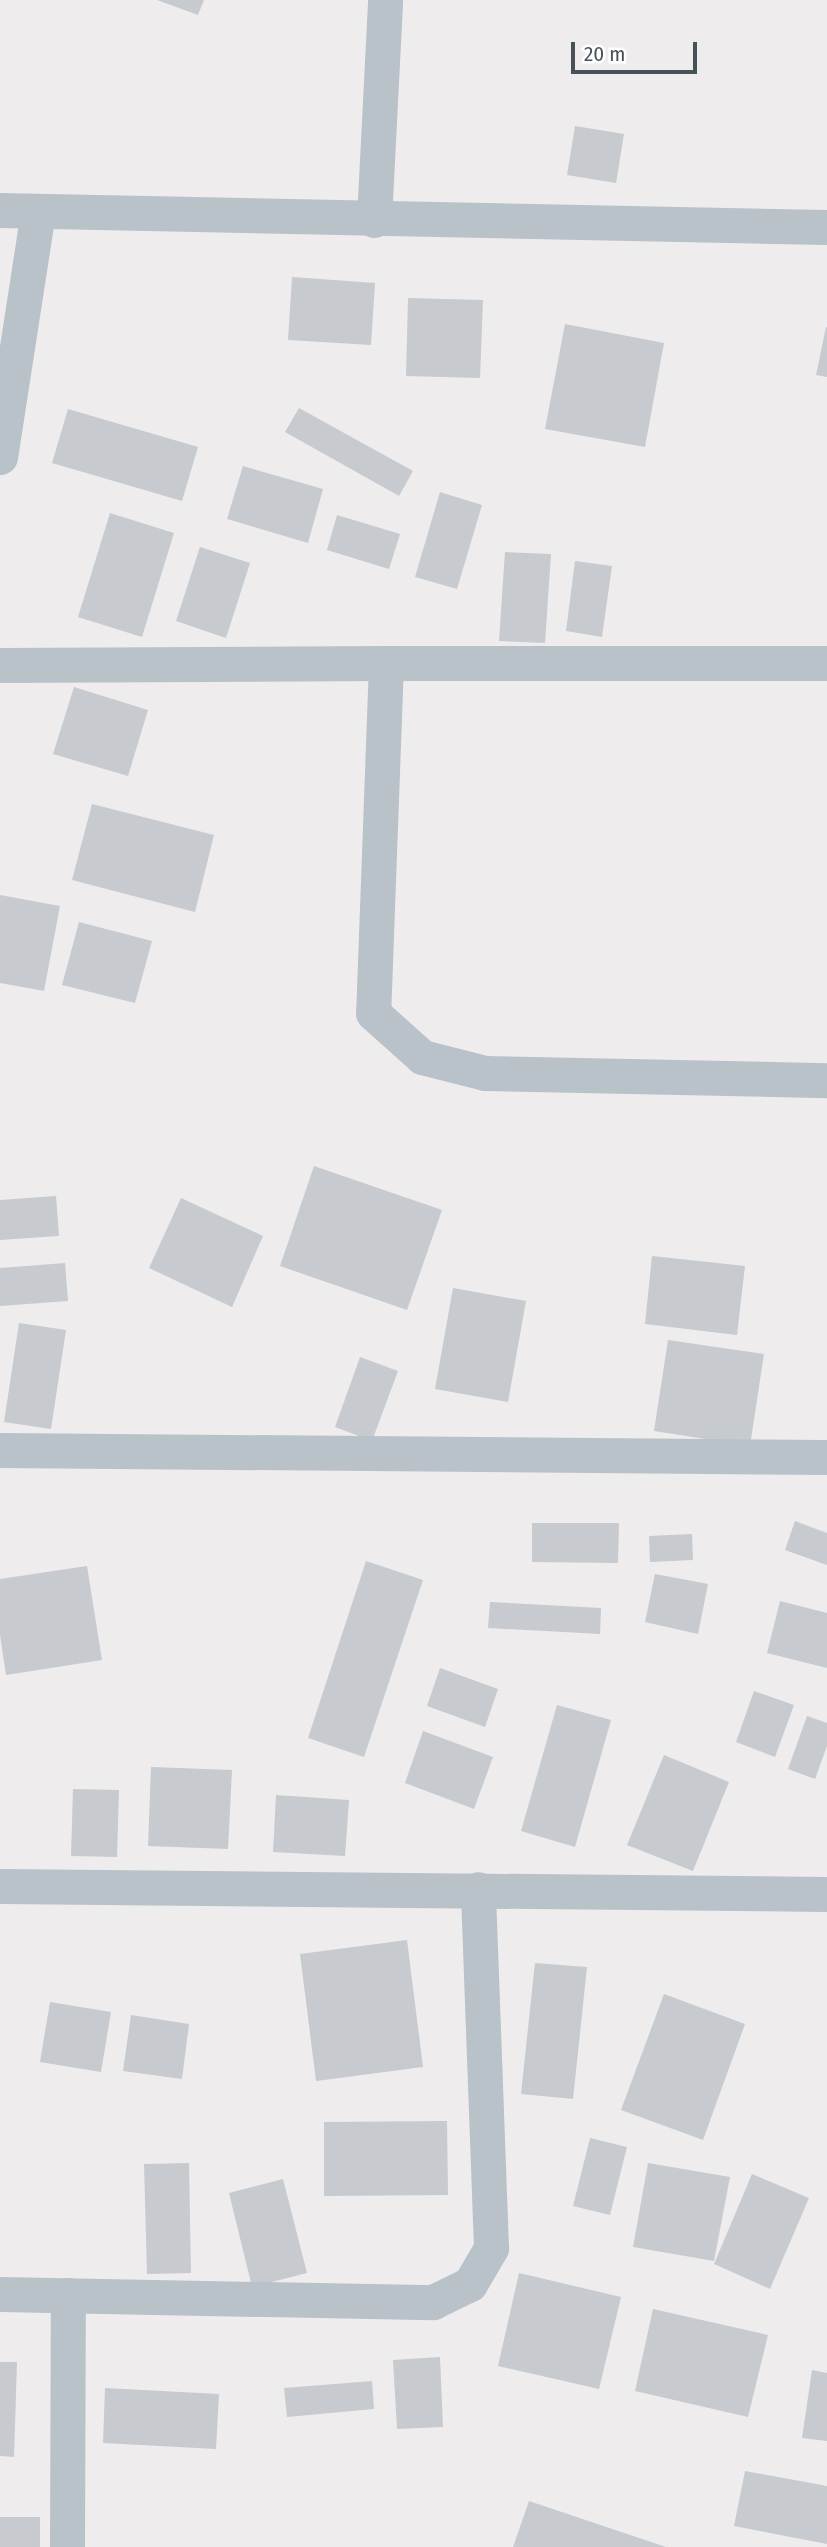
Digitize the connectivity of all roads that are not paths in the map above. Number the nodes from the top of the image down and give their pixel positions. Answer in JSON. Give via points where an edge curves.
{"nodes":[{"id":1,"x":385,"y":0,"type":"edge"},
{"id":2,"x":0,"y":210,"type":"edge"},
{"id":3,"x":38,"y":211,"type":"junction"},
{"id":4,"x":374,"y":220,"type":"junction"},
{"id":5,"x":827,"y":227,"type":"edge"},
{"id":6,"x":0,"y":457,"type":"edge"},
{"id":7,"x":386,"y":663,"type":"junction"},
{"id":8,"x":827,"y":663,"type":"edge"},
{"id":9,"x":0,"y":665,"type":"edge"},
{"id":10,"x":827,"y":1080,"type":"edge"},
{"id":11,"x":0,"y":1450,"type":"edge"},
{"id":12,"x":827,"y":1457,"type":"edge"},
{"id":13,"x":0,"y":1886,"type":"edge"},
{"id":14,"x":478,"y":1889,"type":"junction"},
{"id":15,"x":827,"y":1894,"type":"edge"},
{"id":16,"x":0,"y":2294,"type":"edge"},
{"id":17,"x":68,"y":2295,"type":"junction"},
{"id":18,"x":67,"y":2547,"type":"edge"}],
"edges":[{"from":1,"to":4,"type":"street"},
{"from":2,"to":3,"type":"street"},
{"from":3,"to":4,"type":"street"},
{"from":3,"to":6,"type":"street"},
{"from":4,"to":5,"type":"street"},
{"from":7,"to":8,"type":"street"},
{"from":7,"to":9,"type":"street"},
{"from":7,"to":10,"type":"street","via":[[373,1013],[422,1057],[485,1073]]},
{"from":11,"to":12,"type":"street"},
{"from":13,"to":14,"type":"street"},
{"from":14,"to":15,"type":"street"},
{"from":14,"to":17,"type":"street","via":[[491,2248],[470,2284],[433,2302]]},
{"from":16,"to":17,"type":"street"},
{"from":17,"to":18,"type":"street"}]}
